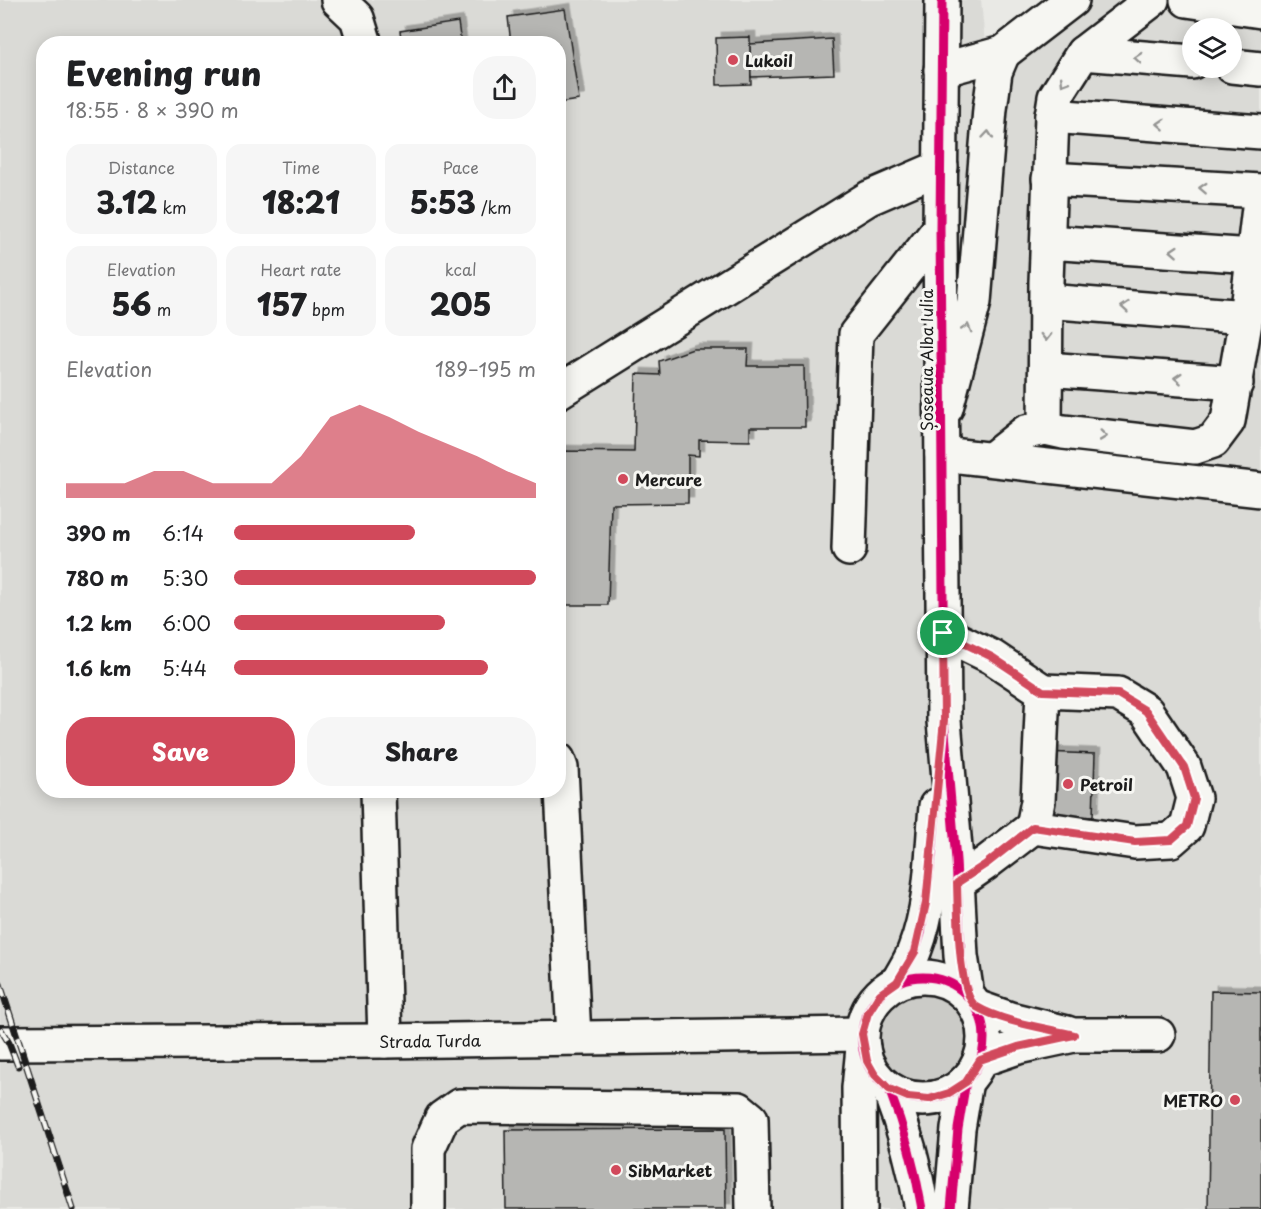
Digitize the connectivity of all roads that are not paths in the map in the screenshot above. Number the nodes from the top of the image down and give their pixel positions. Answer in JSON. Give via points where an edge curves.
{"nodes":[{"id":1,"x":338,"y":0,"type":"edge"},
{"id":2,"x":942,"y":0,"type":"edge"},
{"id":3,"x":1072,"y":0,"type":"edge"},
{"id":4,"x":1152,"y":0,"type":"edge"},
{"id":5,"x":1187,"y":0,"type":"edge"},
{"id":6,"x":1261,"y":10,"type":"edge"},
{"id":7,"x":363,"y":36,"type":"edge"},
{"id":8,"x":1003,"y":53,"type":"junction"},
{"id":9,"x":1083,"y":53,"type":"junction"},
{"id":10,"x":1182,"y":62,"type":"edge"},
{"id":11,"x":1242,"y":67,"type":"edge"},
{"id":12,"x":1261,"y":69,"type":"edge"},
{"id":13,"x":941,"y":70,"type":"junction"},
{"id":14,"x":1052,"y":116,"type":"junction"},
{"id":15,"x":1261,"y":132,"type":"edge"},
{"id":16,"x":941,"y":167,"type":"junction"},
{"id":17,"x":1050,"y":179,"type":"junction"},
{"id":18,"x":1261,"y":191,"type":"edge"},
{"id":19,"x":940,"y":228,"type":"junction"},
{"id":20,"x":1048,"y":242,"type":"junction"},
{"id":21,"x":1253,"y":256,"type":"junction"},
{"id":22,"x":1046,"y":301,"type":"junction"},
{"id":23,"x":1246,"y":317,"type":"junction"},
{"id":24,"x":1046,"y":369,"type":"junction"},
{"id":25,"x":1236,"y":382,"type":"junction"},
{"id":26,"x":566,"y":387,"type":"edge"},
{"id":27,"x":1045,"y":428,"type":"junction"},
{"id":28,"x":942,"y":440,"type":"junction"},
{"id":29,"x":992,"y":459,"type":"junction"},
{"id":30,"x":1261,"y":490,"type":"edge"},
{"id":31,"x":849,"y":549,"type":"dead end"},
{"id":32,"x":943,"y":633,"type":"junction"},
{"id":33,"x":1043,"y":691,"type":"junction"},
{"id":34,"x":944,"y":720,"type":"junction"},
{"id":35,"x":378,"y":798,"type":"edge"},
{"id":36,"x":562,"y":798,"type":"edge"},
{"id":37,"x":1033,"y":827,"type":"junction"},
{"id":38,"x":957,"y":883,"type":"junction"},
{"id":39,"x":897,"y":982,"type":"junction"},
{"id":40,"x":971,"y":1001,"type":"junction"},
{"id":41,"x":1074,"y":1035,"type":"junction"},
{"id":42,"x":1158,"y":1035,"type":"dead end"},
{"id":43,"x":574,"y":1038,"type":"junction"},
{"id":44,"x":385,"y":1041,"type":"junction"},
{"id":45,"x":863,"y":1041,"type":"junction"},
{"id":46,"x":0,"y":1043,"type":"edge"},
{"id":47,"x":973,"y":1071,"type":"junction"},
{"id":48,"x":887,"y":1087,"type":"junction"},
{"id":49,"x":859,"y":1114,"type":"junction"},
{"id":50,"x":428,"y":1209,"type":"edge"},
{"id":51,"x":753,"y":1209,"type":"edge"},
{"id":52,"x":860,"y":1209,"type":"edge"},
{"id":53,"x":922,"y":1209,"type":"edge"},
{"id":54,"x":951,"y":1209,"type":"edge"}],
"edges":[{"from":1,"to":7,"type":"street","via":[[357,18]]},
{"from":2,"to":13,"type":"street","name":"Șoseaua Alba Iulia"},
{"from":3,"to":8,"type":"street"},
{"from":4,"to":9,"type":"street"},
{"from":5,"to":6,"type":"street"},
{"from":8,"to":13,"type":"street"},
{"from":28,"to":8,"type":"street","one_way":true,"via":[[974,302],[990,109],[995,72]]},
{"from":10,"to":9,"type":"street","one_way":true},
{"from":9,"to":14,"type":"street","one_way":true,"via":[[1055,97]]},
{"from":11,"to":12,"type":"street"},
{"from":13,"to":16,"type":"street","name":"Șoseaua Alba Iulia"},
{"from":15,"to":14,"type":"street","one_way":true},
{"from":14,"to":17,"type":"street"},
{"from":16,"to":19,"type":"street","name":"Șoseaua Alba Iulia"},
{"from":16,"to":26,"type":"street","via":[[869,198]]},
{"from":18,"to":17,"type":"street","one_way":true},
{"from":17,"to":20,"type":"street"},
{"from":18,"to":21,"type":"street"},
{"from":19,"to":28,"type":"street","name":"Șoseaua Alba Iulia"},
{"from":19,"to":31,"type":"street","via":[[856,333]]},
{"from":21,"to":20,"type":"street","one_way":true},
{"from":20,"to":22,"type":"street"},
{"from":21,"to":23,"type":"street"},
{"from":23,"to":22,"type":"street","one_way":true},
{"from":22,"to":24,"type":"street","one_way":true},
{"from":23,"to":25,"type":"street"},
{"from":25,"to":24,"type":"street","one_way":true},
{"from":24,"to":27,"type":"street"},
{"from":27,"to":25,"type":"street","one_way":true,"via":[[1195,447],[1213,441],[1228,421]]},
{"from":27,"to":29,"type":"street","via":[[1026,432]]},
{"from":28,"to":29,"type":"street"},
{"from":28,"to":32,"type":"street","name":"Șoseaua Alba Iulia"},
{"from":29,"to":30,"type":"street"},
{"from":32,"to":33,"type":"street","via":[[992,657]]},
{"from":32,"to":34,"type":"street","name":"Șoseaua Alba Iulia"},
{"from":33,"to":37,"type":"street","via":[[1038,801]]},
{"from":33,"to":37,"type":"street","via":[[1118,694],[1146,711],[1184,767],[1194,798],[1187,826],[1171,840],[1135,842]]},
{"from":34,"to":38,"type":"street","name":"Șoseaua Alba Iulia"},
{"from":34,"to":39,"type":"street","name":"Șoseaua Alba Iulia","via":[[926,903],[915,952]]},
{"from":35,"to":44,"type":"street"},
{"from":36,"to":43,"type":"street"},
{"from":37,"to":38,"type":"street"},
{"from":38,"to":40,"type":"street","name":"Șoseaua Alba Iulia","via":[[961,956]]},
{"from":39,"to":40,"type":"street","via":[[934,977],[952,984]]},
{"from":39,"to":45,"type":"street","via":[[873,1003],[864,1023]]},
{"from":40,"to":41,"type":"street","via":[[1010,1019]]},
{"from":40,"to":47,"type":"street","via":[[984,1033],[984,1047]]},
{"from":41,"to":42,"type":"street"},
{"from":41,"to":47,"type":"street","via":[[1018,1047]]},
{"from":43,"to":44,"type":"street","name":"Strada Turda"},
{"from":43,"to":45,"type":"street","name":"Strada Turda"},
{"from":44,"to":46,"type":"street","name":"Strada Turda"},
{"from":45,"to":48,"type":"street","via":[[867,1061]]},
{"from":45,"to":49,"type":"street"},
{"from":47,"to":48,"type":"street","via":[[949,1093],[929,1099],[908,1097]]},
{"from":47,"to":54,"type":"street","via":[[958,1129]]},
{"from":48,"to":49,"type":"street","via":[[872,1091]]},
{"from":48,"to":53,"type":"street","via":[[908,1143]]},
{"from":49,"to":52,"type":"street"},
{"from":50,"to":51,"type":"street","via":[[428,1149],[442,1118],[459,1106],[739,1109],[751,1119]]}]}
